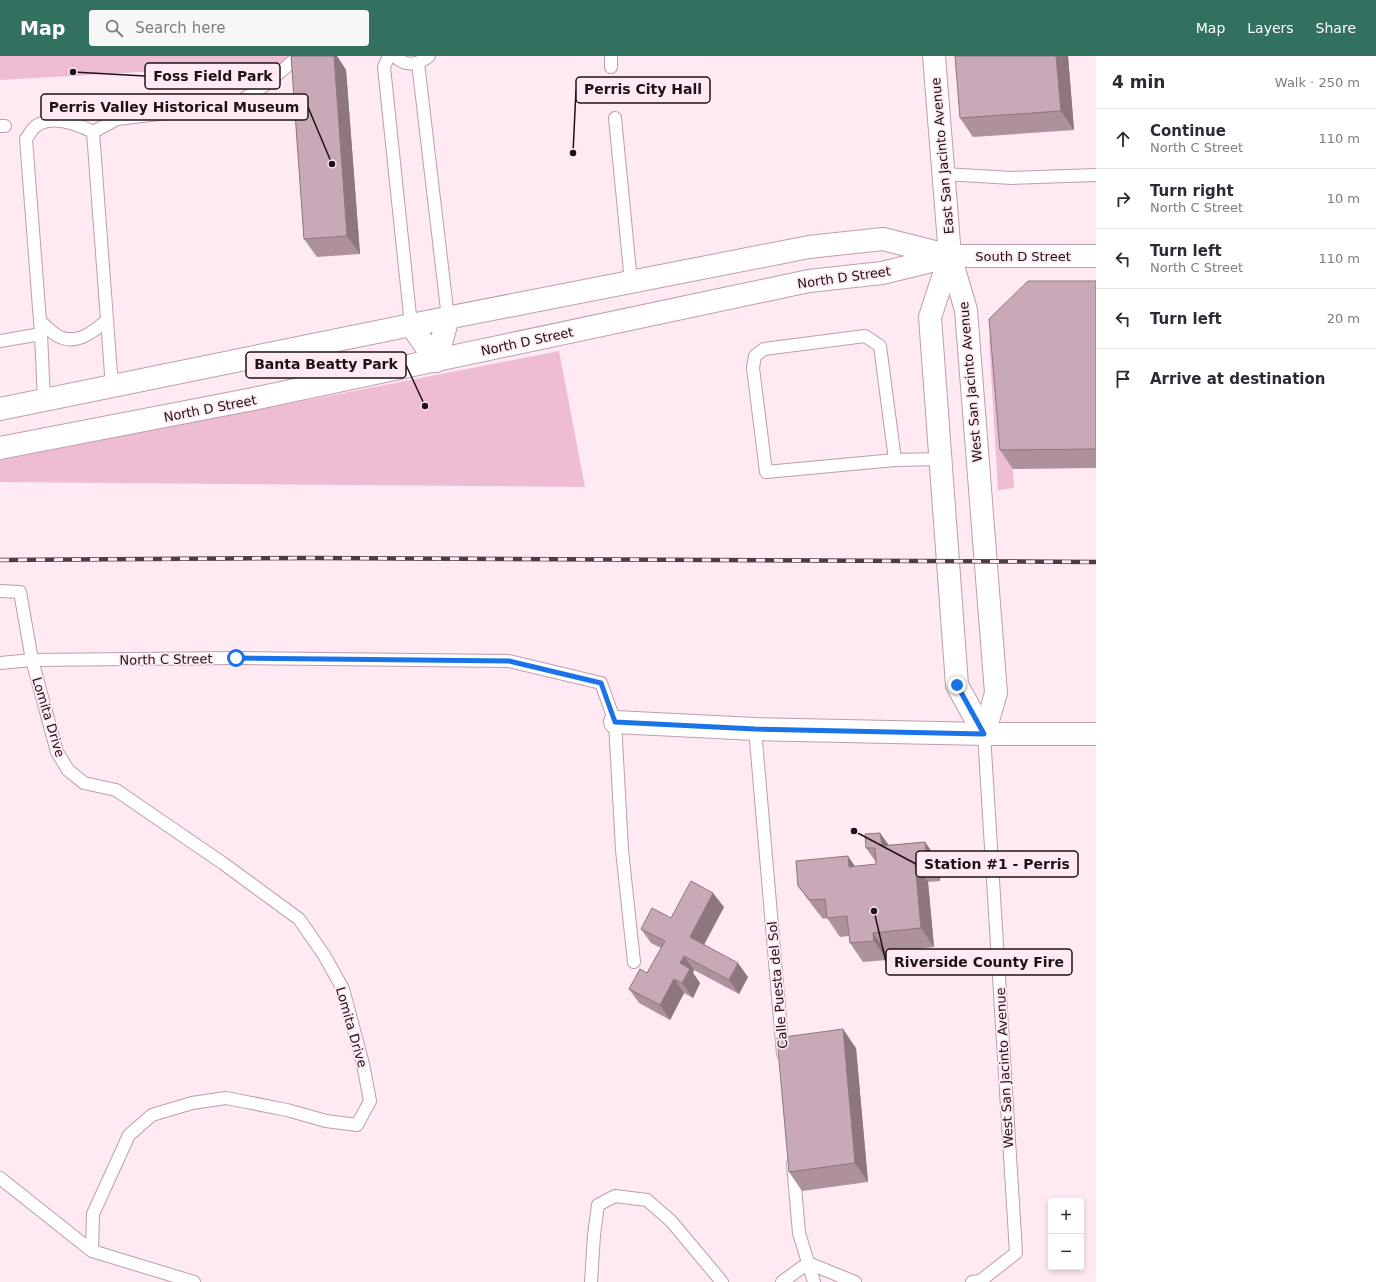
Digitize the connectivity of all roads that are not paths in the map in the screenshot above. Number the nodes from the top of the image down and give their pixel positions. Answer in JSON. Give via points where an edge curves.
{"nodes":[{"id":1,"x":299,"y":56,"type":"edge"},
{"id":2,"x":389,"y":56,"type":"edge"},
{"id":3,"x":395,"y":56,"type":"edge"},
{"id":4,"x":429,"y":56,"type":"edge"},
{"id":5,"x":934,"y":56,"type":"edge"},
{"id":6,"x":418,"y":63,"type":"junction"},
{"id":7,"x":615,"y":118,"type":"dead end"},
{"id":8,"x":93,"y":132,"type":"junction"},
{"id":9,"x":944,"y":174,"type":"junction"},
{"id":10,"x":1096,"y":175,"type":"edge"},
{"id":11,"x":950,"y":256,"type":"junction"},
{"id":12,"x":1096,"y":256,"type":"edge"},
{"id":13,"x":631,"y":282,"type":"junction"},
{"id":14,"x":448,"y":318,"type":"junction"},
{"id":15,"x":106,"y":321,"type":"junction"},
{"id":16,"x":411,"y":325,"type":"junction"},
{"id":17,"x":41,"y":328,"type":"junction"},
{"id":18,"x":0,"y":340,"type":"edge"},
{"id":19,"x":436,"y":361,"type":"junction"},
{"id":20,"x":112,"y":387,"type":"junction"},
{"id":21,"x":44,"y":400,"type":"junction"},
{"id":22,"x":0,"y":409,"type":"edge"},
{"id":23,"x":0,"y":448,"type":"edge"},
{"id":24,"x":941,"y":459,"type":"junction"},
{"id":25,"x":895,"y":460,"type":"junction"},
{"id":26,"x":0,"y":591,"type":"edge"},
{"id":27,"x":32,"y":660,"type":"junction"},
{"id":28,"x":0,"y":663,"type":"edge"},
{"id":29,"x":615,"y":722,"type":"junction"},
{"id":30,"x":755,"y":729,"type":"junction"},
{"id":31,"x":984,"y":734,"type":"junction"},
{"id":32,"x":1096,"y":734,"type":"edge"},
{"id":33,"x":634,"y":962,"type":"dead end"},
{"id":34,"x":784,"y":1068,"type":"edge"},
{"id":35,"x":792,"y":1154,"type":"edge"},
{"id":36,"x":0,"y":1178,"type":"edge"},
{"id":37,"x":92,"y":1251,"type":"junction"},
{"id":38,"x":808,"y":1263,"type":"junction"},
{"id":39,"x":194,"y":1282,"type":"edge"},
{"id":40,"x":591,"y":1282,"type":"edge"},
{"id":41,"x":722,"y":1282,"type":"edge"},
{"id":42,"x":782,"y":1282,"type":"edge"},
{"id":43,"x":814,"y":1282,"type":"edge"},
{"id":44,"x":855,"y":1282,"type":"edge"},
{"id":45,"x":972,"y":1282,"type":"edge"}],
"edges":[{"from":1,"to":8,"type":"lane","via":[[265,85],[234,105],[117,120]]},
{"from":2,"to":16,"type":"lane","via":[[384,67]]},
{"from":3,"to":6,"type":"lane","via":[[402,62]]},
{"from":4,"to":6,"type":"lane"},
{"from":5,"to":9,"type":"main road","name":"East San Jacinto Avenue"},
{"from":6,"to":14,"type":"lane"},
{"from":7,"to":13,"type":"lane"},
{"from":8,"to":15,"type":"lane"},
{"from":8,"to":17,"type":"lane","via":[[75,123],[53,121],[36,126],[26,139]]},
{"from":9,"to":10,"type":"lane","via":[[1012,178]]},
{"from":9,"to":11,"type":"main road","name":"East San Jacinto Avenue"},
{"from":11,"to":12,"type":"main road","name":"South D Street"},
{"from":11,"to":13,"type":"main road","via":[[883,239],[809,247]]},
{"from":11,"to":19,"type":"main road","name":"North D Street","via":[[882,274],[809,281]]},
{"from":11,"to":24,"type":"main road","name":"West San Jacinto Avenue","via":[[930,317]]},
{"from":11,"to":31,"type":"main road","name":"West San Jacinto Avenue","via":[[966,310],[996,693]]},
{"from":13,"to":14,"type":"main road"},
{"from":14,"to":16,"type":"main road"},
{"from":14,"to":19,"type":"main road"},
{"from":15,"to":17,"type":"lane","via":[[91,335],[75,339],[59,336]]},
{"from":15,"to":20,"type":"lane"},
{"from":16,"to":19,"type":"main road"},
{"from":16,"to":20,"type":"main road"},
{"from":17,"to":18,"type":"lane"},
{"from":17,"to":21,"type":"lane"},
{"from":19,"to":23,"type":"main road","name":"North D Street"},
{"from":20,"to":21,"type":"main road"},
{"from":21,"to":22,"type":"main road"},
{"from":24,"to":25,"type":"lane"},
{"from":24,"to":31,"type":"main road","name":"West San Jacinto Avenue","via":[[957,685]]},
{"from":25,"to":25,"type":"lane","via":[[880,346],[865,336],[764,348],[755,356],[753,368],[766,472]]},
{"from":26,"to":27,"type":"lane","via":[[20,592]]},
{"from":27,"to":28,"type":"lane"},
{"from":27,"to":29,"type":"lane","name":"North C Street","via":[[236,658],[509,661],[601,683]]},
{"from":27,"to":37,"type":"lane","name":"Lomita Drive","via":[[57,752],[68,770],[84,783],[116,790],[299,919],[324,955],[343,989],[370,1101],[357,1125],[326,1121],[226,1098],[192,1103],[152,1115],[129,1135],[93,1214]]},
{"from":29,"to":30,"type":"main road"},
{"from":29,"to":33,"type":"lane","via":[[622,850]]},
{"from":30,"to":31,"type":"main road"},
{"from":30,"to":34,"type":"lane","name":"Calle Puesta del Sol"},
{"from":31,"to":32,"type":"main road"},
{"from":31,"to":45,"type":"lane","name":"West San Jacinto Avenue","via":[[1016,1253],[980,1281]]},
{"from":35,"to":38,"type":"lane","via":[[799,1233]]},
{"from":36,"to":37,"type":"lane"},
{"from":37,"to":39,"type":"lane"},
{"from":38,"to":42,"type":"lane"},
{"from":38,"to":43,"type":"lane"},
{"from":38,"to":44,"type":"lane"},
{"from":40,"to":41,"type":"lane","via":[[598,1205],[614,1196],[647,1200],[671,1221]]}]}
